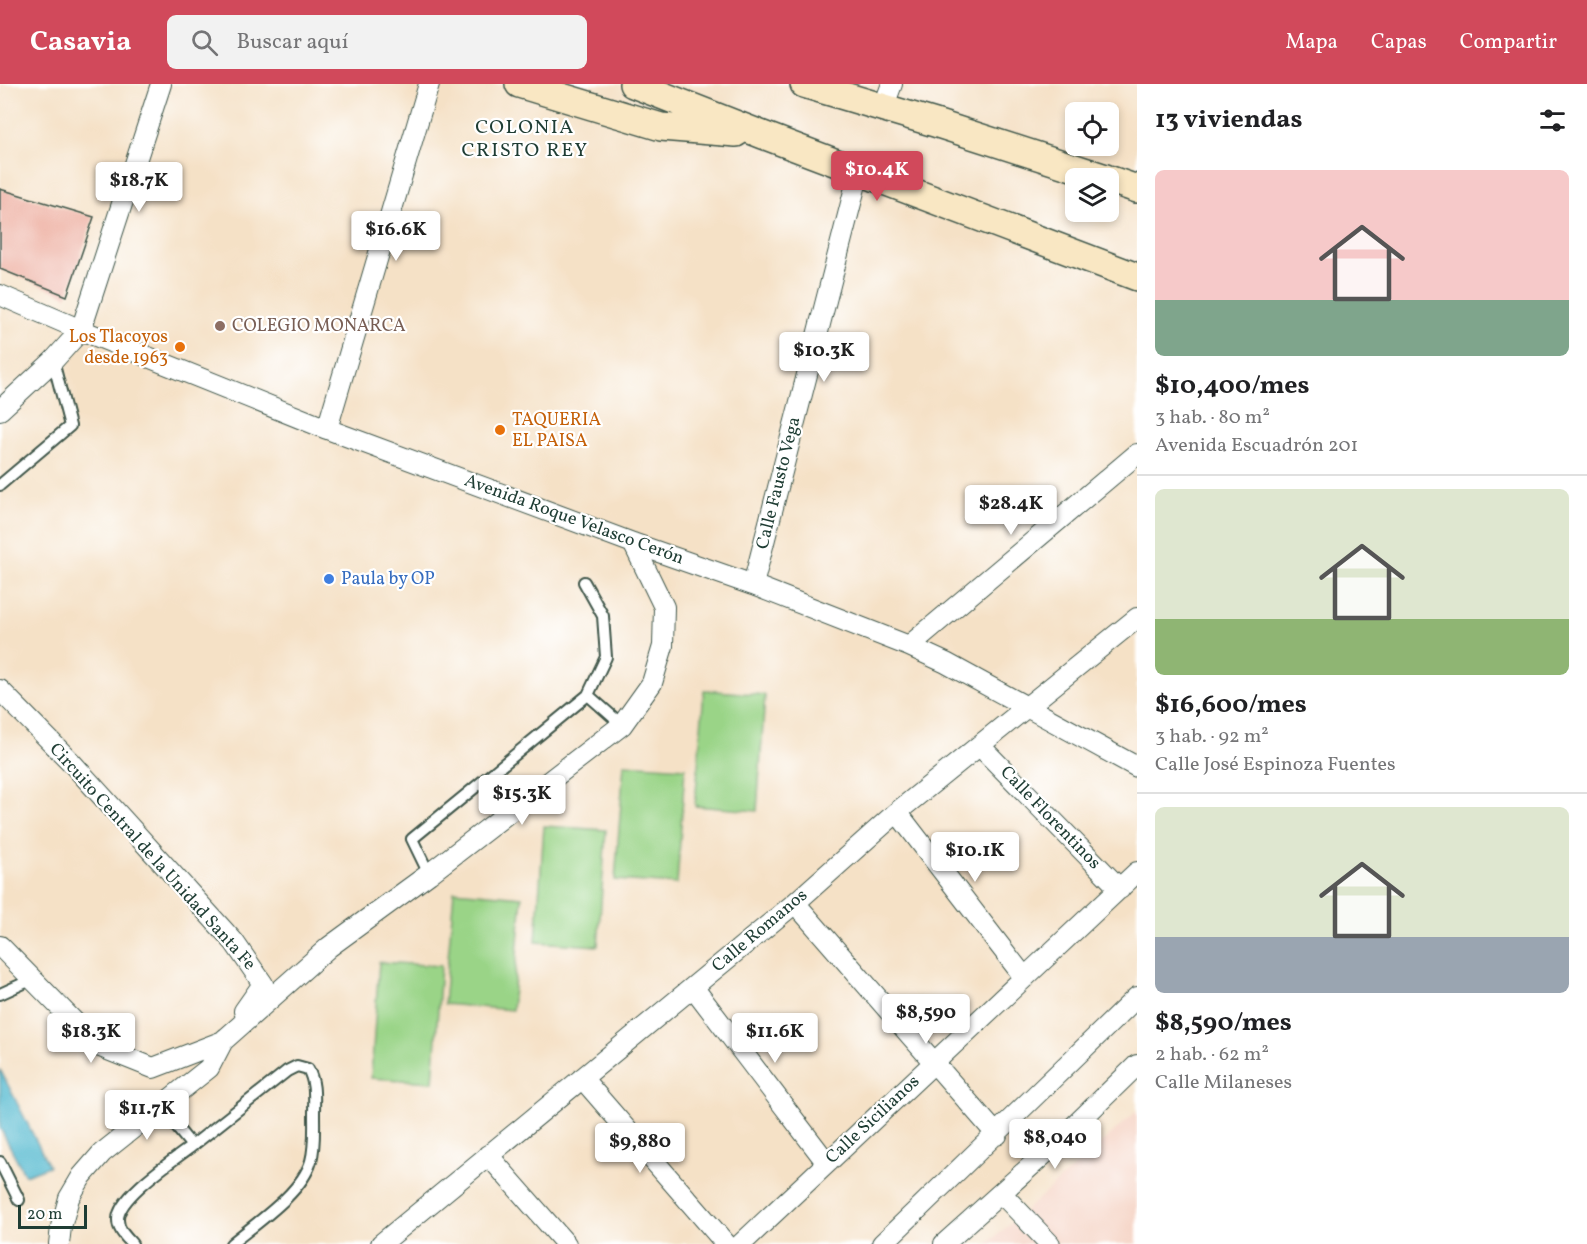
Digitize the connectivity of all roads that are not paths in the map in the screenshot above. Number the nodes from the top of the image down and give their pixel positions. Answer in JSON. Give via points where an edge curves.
{"nodes":[{"id":1,"x":161,"y":84,"type":"edge"},
{"id":2,"x":429,"y":84,"type":"edge"},
{"id":3,"x":519,"y":84,"type":"edge"},
{"id":4,"x":633,"y":84,"type":"edge"},
{"id":5,"x":804,"y":84,"type":"edge"},
{"id":6,"x":888,"y":96,"type":"edge"},
{"id":7,"x":763,"y":135,"type":"junction"},
{"id":8,"x":1073,"y":168,"type":"edge"},
{"id":9,"x":859,"y":172,"type":"junction"},
{"id":10,"x":1119,"y":183,"type":"edge"},
{"id":11,"x":1137,"y":189,"type":"edge"},
{"id":12,"x":1137,"y":277,"type":"edge"},
{"id":13,"x":0,"y":295,"type":"edge"},
{"id":14,"x":81,"y":330,"type":"junction"},
{"id":15,"x":53,"y":361,"type":"junction"},
{"id":16,"x":0,"y":410,"type":"edge"},
{"id":17,"x":327,"y":429,"type":"junction"},
{"id":18,"x":1137,"y":454,"type":"edge"},
{"id":19,"x":0,"y":485,"type":"edge"},
{"id":20,"x":633,"y":543,"type":"junction"},
{"id":21,"x":584,"y":582,"type":"dead end"},
{"id":22,"x":753,"y":585,"type":"junction"},
{"id":23,"x":1137,"y":618,"type":"edge"},
{"id":24,"x":909,"y":646,"type":"junction"},
{"id":25,"x":0,"y":690,"type":"edge"},
{"id":26,"x":588,"y":695,"type":"junction"},
{"id":27,"x":1026,"y":708,"type":"junction"},
{"id":28,"x":622,"y":724,"type":"junction"},
{"id":29,"x":980,"y":746,"type":"junction"},
{"id":30,"x":1137,"y":766,"type":"edge"},
{"id":31,"x":897,"y":812,"type":"junction"},
{"id":32,"x":1137,"y":872,"type":"edge"},
{"id":33,"x":429,"y":874,"type":"junction"},
{"id":34,"x":1120,"y":889,"type":"junction"},
{"id":35,"x":795,"y":903,"type":"junction"},
{"id":36,"x":0,"y":946,"type":"edge"},
{"id":37,"x":1024,"y":977,"type":"junction"},
{"id":38,"x":33,"y":979,"type":"junction"},
{"id":39,"x":693,"y":987,"type":"junction"},
{"id":40,"x":0,"y":994,"type":"edge"},
{"id":41,"x":1137,"y":996,"type":"edge"},
{"id":42,"x":223,"y":1041,"type":"junction"},
{"id":43,"x":933,"y":1064,"type":"junction"},
{"id":44,"x":1137,"y":1065,"type":"edge"},
{"id":45,"x":582,"y":1078,"type":"junction"},
{"id":46,"x":160,"y":1107,"type":"junction"},
{"id":47,"x":996,"y":1134,"type":"junction"},
{"id":48,"x":192,"y":1146,"type":"junction"},
{"id":49,"x":488,"y":1155,"type":"junction"},
{"id":50,"x":0,"y":1162,"type":"edge"},
{"id":51,"x":827,"y":1163,"type":"junction"},
{"id":52,"x":1001,"y":1193,"type":"junction"},
{"id":53,"x":19,"y":1200,"type":"dead end"},
{"id":54,"x":403,"y":1238,"type":"edge"},
{"id":55,"x":59,"y":1244,"type":"edge"},
{"id":56,"x":132,"y":1244,"type":"edge"},
{"id":57,"x":231,"y":1244,"type":"edge"},
{"id":58,"x":381,"y":1244,"type":"edge"},
{"id":59,"x":566,"y":1244,"type":"edge"},
{"id":60,"x":726,"y":1244,"type":"edge"},
{"id":61,"x":741,"y":1244,"type":"edge"},
{"id":62,"x":882,"y":1244,"type":"edge"},
{"id":63,"x":944,"y":1244,"type":"edge"},
{"id":64,"x":1050,"y":1244,"type":"edge"}],
"edges":[{"from":1,"to":14,"type":"street"},
{"from":2,"to":17,"type":"street"},
{"from":3,"to":7,"type":"main road","via":[[662,128]]},
{"from":4,"to":7,"type":"main road"},
{"from":5,"to":6,"type":"main road"},
{"from":6,"to":8,"type":"main road","via":[[935,123]]},
{"from":7,"to":9,"type":"main road"},
{"from":9,"to":12,"type":"main road"},
{"from":9,"to":22,"type":"street","name":"Calle Fausto Vega"},
{"from":10,"to":11,"type":"main road"},
{"from":13,"to":14,"type":"street","name":"Avenida Roque Velasco Cerón"},
{"from":14,"to":15,"type":"street"},
{"from":14,"to":17,"type":"street","name":"Avenida Roque Velasco Cerón"},
{"from":15,"to":16,"type":"street"},
{"from":15,"to":19,"type":"lane","via":[[70,426]]},
{"from":17,"to":20,"type":"street","name":"Avenida Roque Velasco Cerón"},
{"from":18,"to":24,"type":"street"},
{"from":20,"to":22,"type":"street","name":"Avenida Roque Velasco Cerón"},
{"from":20,"to":28,"type":"street","via":[[664,607],[663,646],[652,683]]},
{"from":21,"to":26,"type":"lane","via":[[603,616],[606,657]]},
{"from":22,"to":24,"type":"street","name":"Avenida Roque Velasco Cerón"},
{"from":23,"to":27,"type":"street","name":"Calle Romanos"},
{"from":24,"to":27,"type":"street","name":"Avenida Roque Velasco Cerón"},
{"from":25,"to":42,"type":"street","name":"Circuito Central de la Unidad Santa Fe","via":[[71,762],[234,942],[263,984]]},
{"from":26,"to":28,"type":"lane"},
{"from":26,"to":33,"type":"lane","via":[[412,839]]},
{"from":27,"to":29,"type":"street","name":"Calle Romanos"},
{"from":27,"to":30,"type":"street","name":"Avenida Roque Velasco Cerón"},
{"from":28,"to":33,"type":"street"},
{"from":29,"to":31,"type":"street","name":"Calle Romanos"},
{"from":29,"to":34,"type":"street","name":"Calle Florentinos"},
{"from":31,"to":35,"type":"street","name":"Calle Romanos"},
{"from":31,"to":37,"type":"street"},
{"from":32,"to":34,"type":"street","name":"Calle Sicilianos"},
{"from":33,"to":42,"type":"street","via":[[329,947]]},
{"from":34,"to":37,"type":"street","name":"Calle Sicilianos"},
{"from":35,"to":39,"type":"street","name":"Calle Romanos"},
{"from":35,"to":43,"type":"street"},
{"from":36,"to":38,"type":"street"},
{"from":37,"to":43,"type":"street","name":"Calle Sicilianos"},
{"from":38,"to":40,"type":"lane"},
{"from":38,"to":42,"type":"street","via":[[98,1046],[153,1068]]},
{"from":39,"to":45,"type":"street","name":"Calle Romanos"},
{"from":39,"to":51,"type":"street"},
{"from":41,"to":47,"type":"street"},
{"from":42,"to":46,"type":"street","via":[[209,1068]]},
{"from":43,"to":47,"type":"street"},
{"from":43,"to":51,"type":"street","name":"Calle Sicilianos"},
{"from":44,"to":52,"type":"street"},
{"from":45,"to":49,"type":"street","name":"Calle Romanos"},
{"from":45,"to":60,"type":"street"},
{"from":46,"to":48,"type":"lane"},
{"from":46,"to":55,"type":"street","via":[[102,1153],[82,1176],[69,1198]]},
{"from":47,"to":62,"type":"street"},
{"from":48,"to":56,"type":"lane","via":[[128,1197],[120,1210],[117,1221]]},
{"from":48,"to":57,"type":"lane","via":[[287,1071],[297,1066],[308,1069],[313,1078],[314,1117],[312,1159],[306,1175],[296,1189]]},
{"from":49,"to":54,"type":"street","name":"Calle Romanos"},
{"from":49,"to":59,"type":"street"},
{"from":50,"to":53,"type":"lane"},
{"from":51,"to":61,"type":"street","name":"Calle Sicilianos"},
{"from":52,"to":63,"type":"street"},
{"from":52,"to":64,"type":"street"},
{"from":54,"to":58,"type":"street","name":"Calle Romanos"}]}
